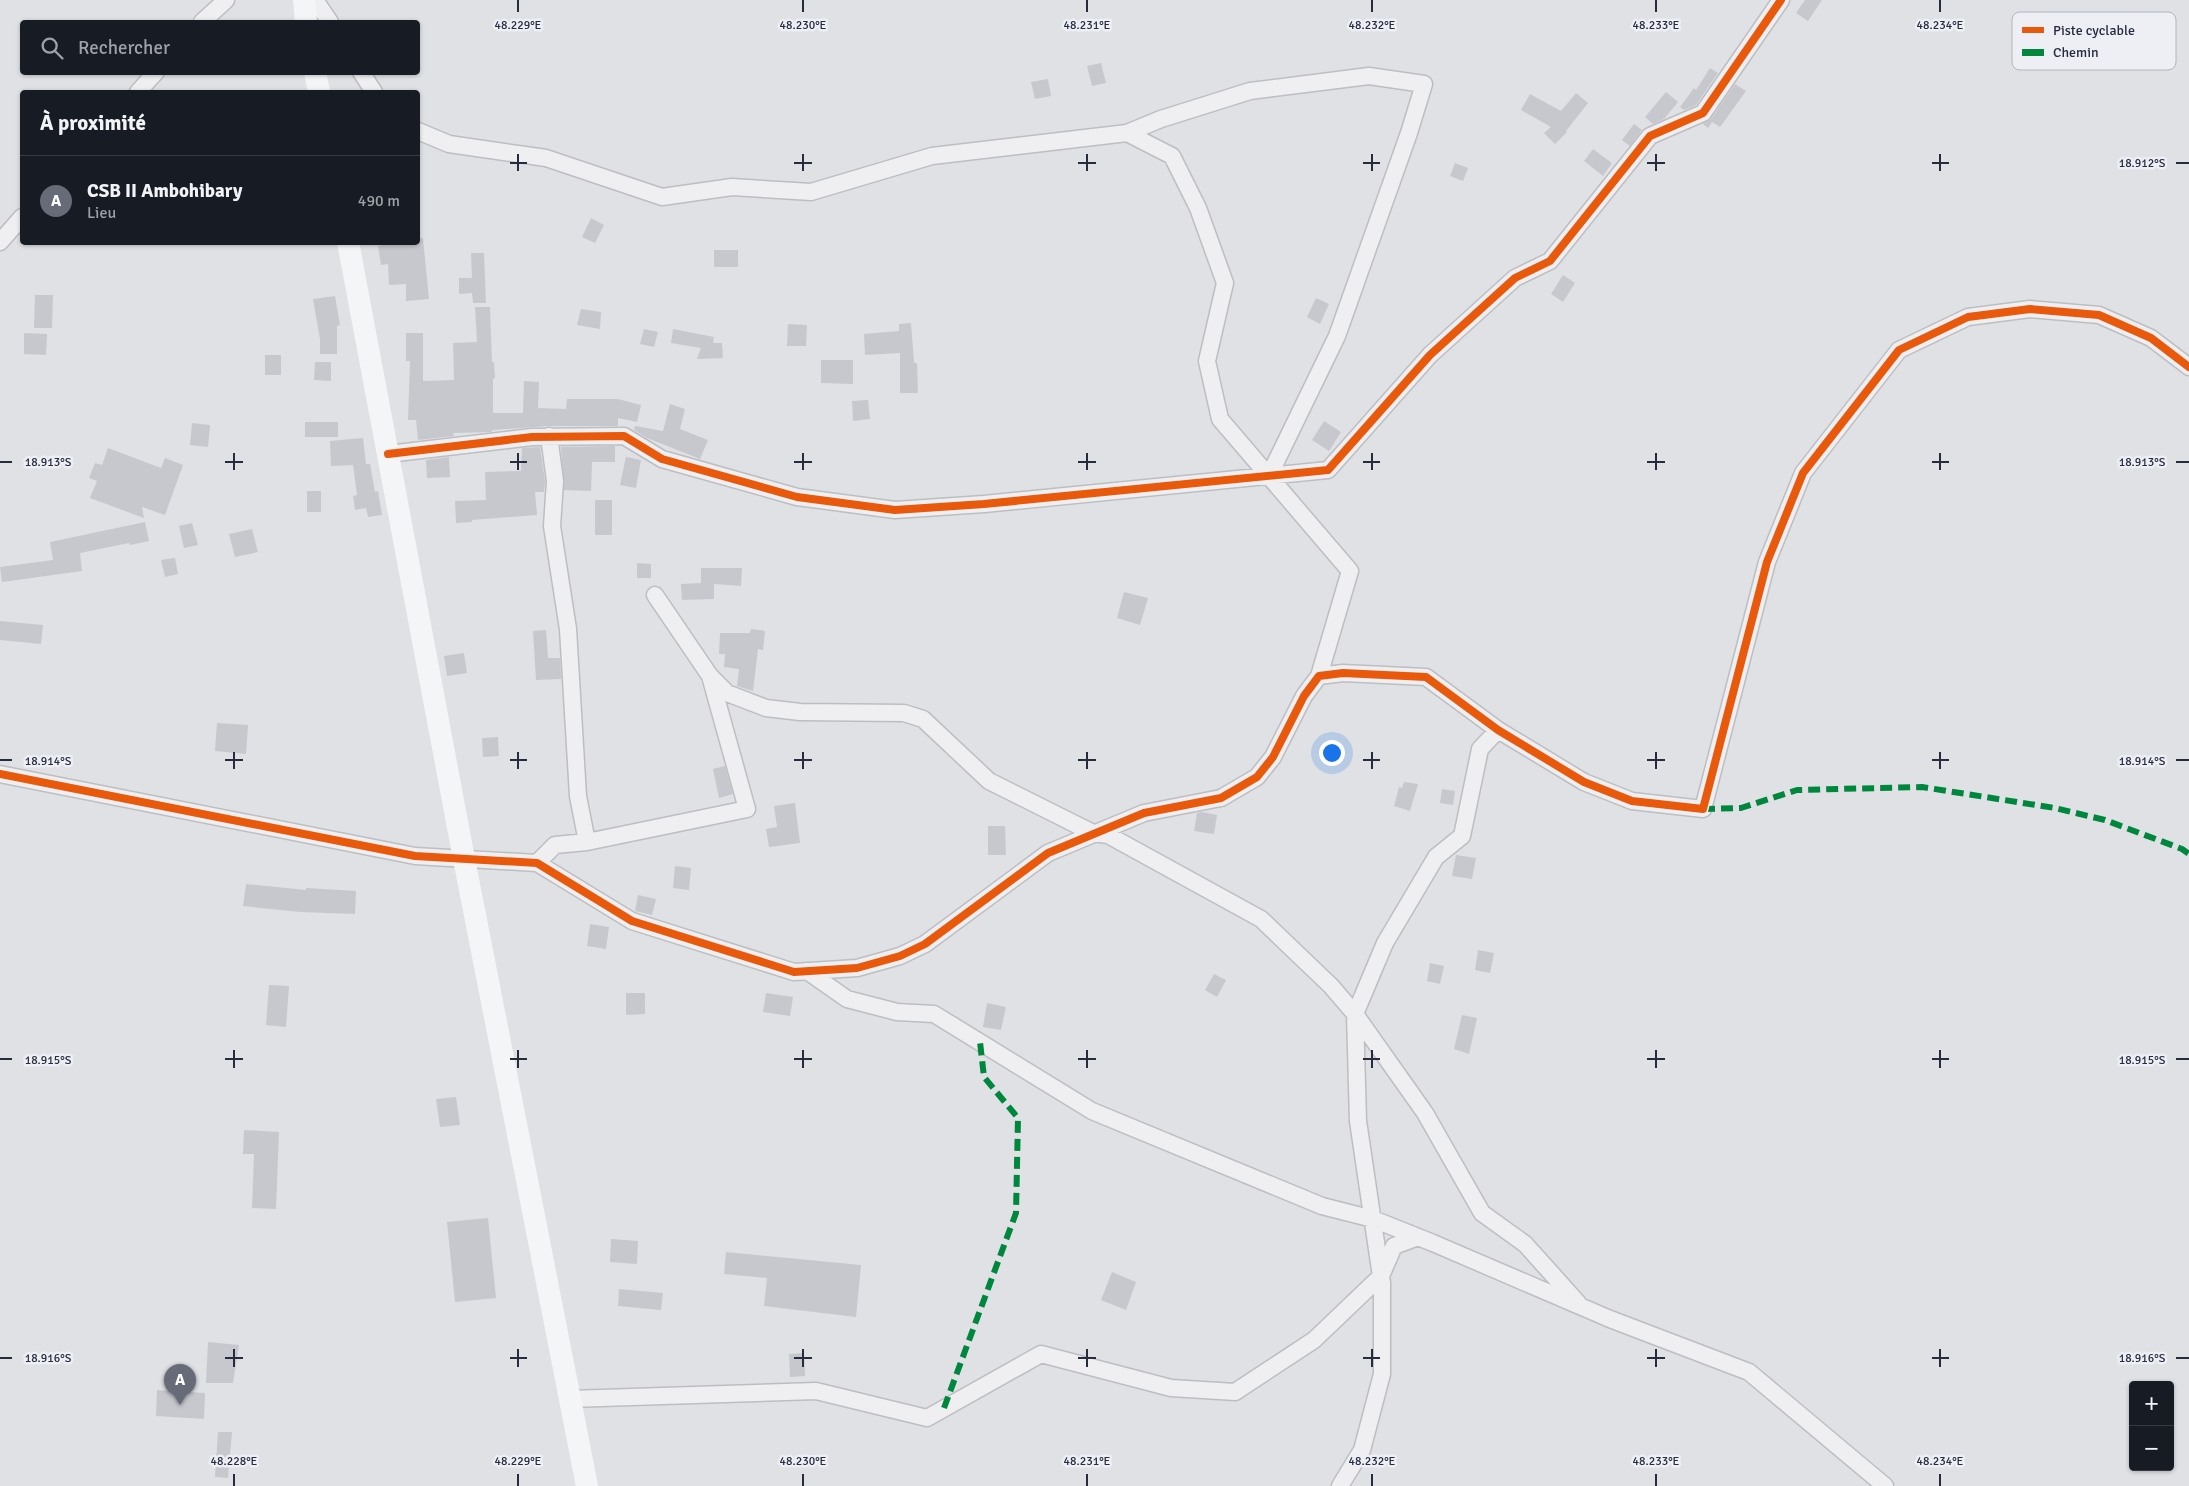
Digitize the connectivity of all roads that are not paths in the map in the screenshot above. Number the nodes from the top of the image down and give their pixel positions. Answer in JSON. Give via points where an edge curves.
{"nodes":[{"id":1,"x":226,"y":0,"type":"edge"},
{"id":2,"x":304,"y":0,"type":"edge"},
{"id":3,"x":315,"y":0,"type":"edge"},
{"id":4,"x":1782,"y":0,"type":"edge"},
{"id":5,"x":204,"y":20,"type":"edge"},
{"id":6,"x":306,"y":20,"type":"edge"},
{"id":7,"x":329,"y":20,"type":"edge"},
{"id":8,"x":153,"y":75,"type":"edge"},
{"id":9,"x":316,"y":75,"type":"edge"},
{"id":10,"x":364,"y":75,"type":"edge"},
{"id":11,"x":140,"y":90,"type":"edge"},
{"id":12,"x":319,"y":90,"type":"edge"},
{"id":13,"x":373,"y":90,"type":"edge"},
{"id":14,"x":420,"y":132,"type":"edge"},
{"id":15,"x":1127,"y":132,"type":"junction"},
{"id":16,"x":20,"y":219,"type":"edge"},
{"id":17,"x":0,"y":242,"type":"edge"},
{"id":18,"x":349,"y":245,"type":"edge"},
{"id":19,"x":2189,"y":367,"type":"edge"},
{"id":20,"x":549,"y":436,"type":"junction"},
{"id":21,"x":388,"y":454,"type":"junction"},
{"id":22,"x":1269,"y":476,"type":"junction"},
{"id":23,"x":655,"y":595,"type":"dead end"},
{"id":24,"x":710,"y":676,"type":"junction"},
{"id":25,"x":1319,"y":676,"type":"junction"},
{"id":26,"x":1498,"y":730,"type":"junction"},
{"id":27,"x":0,"y":774,"type":"edge"},
{"id":28,"x":1093,"y":833,"type":"junction"},
{"id":29,"x":587,"y":842,"type":"junction"},
{"id":30,"x":464,"y":859,"type":"junction"},
{"id":31,"x":537,"y":863,"type":"junction"},
{"id":32,"x":807,"y":971,"type":"junction"},
{"id":33,"x":1355,"y":1014,"type":"junction"},
{"id":34,"x":1373,"y":1219,"type":"junction"},
{"id":35,"x":1418,"y":1237,"type":"junction"},
{"id":36,"x":1381,"y":1276,"type":"junction"},
{"id":37,"x":1580,"y":1306,"type":"junction"},
{"id":38,"x":570,"y":1399,"type":"junction"},
{"id":39,"x":587,"y":1486,"type":"edge"},
{"id":40,"x":1340,"y":1486,"type":"edge"},
{"id":41,"x":1885,"y":1486,"type":"edge"}],
"edges":[{"from":1,"to":5,"type":"street"},
{"from":2,"to":6,"type":"main road"},
{"from":3,"to":7,"type":"street"},
{"from":4,"to":22,"type":"street","via":[[1704,113],[1650,136],[1550,261],[1515,278],[1430,356],[1328,470]]},
{"from":8,"to":11,"type":"street"},
{"from":9,"to":12,"type":"main road"},
{"from":10,"to":13,"type":"street"},
{"from":14,"to":15,"type":"street","via":[[449,144],[546,158],[662,197],[732,187],[811,192],[932,156]]},
{"from":15,"to":22,"type":"street","via":[[1172,156],[1198,208],[1225,284],[1207,361],[1220,419]]},
{"from":15,"to":22,"type":"street","via":[[1250,91],[1369,76],[1424,84],[1338,336]]},
{"from":16,"to":17,"type":"street"},
{"from":18,"to":21,"type":"main road"},
{"from":19,"to":26,"type":"street","via":[[2151,338],[2098,315],[2030,308],[1968,317],[1899,350],[1803,473],[1768,562],[1703,808],[1632,801],[1584,782]]},
{"from":20,"to":21,"type":"street"},
{"from":20,"to":22,"type":"street","via":[[624,436],[662,460],[787,494],[896,510]]},
{"from":20,"to":29,"type":"street","via":[[555,481],[552,526],[568,629],[578,796]]},
{"from":21,"to":30,"type":"main road"},
{"from":22,"to":25,"type":"street","via":[[1350,571]]},
{"from":23,"to":24,"type":"street"},
{"from":24,"to":28,"type":"street","via":[[727,694],[766,708],[800,712],[904,713],[923,718],[989,781]]},
{"from":24,"to":29,"type":"street","via":[[747,809]]},
{"from":25,"to":26,"type":"street","via":[[1343,673],[1426,677]]},
{"from":25,"to":28,"type":"street","via":[[1304,696],[1273,757],[1257,777],[1220,798],[1144,813]]},
{"from":26,"to":33,"type":"street","via":[[1480,749],[1462,836],[1436,857],[1385,943]]},
{"from":27,"to":30,"type":"street","via":[[415,856]]},
{"from":28,"to":32,"type":"street","via":[[1048,853],[925,944],[900,956],[857,968]]},
{"from":28,"to":33,"type":"street","via":[[1108,835],[1261,919],[1332,986]]},
{"from":29,"to":31,"type":"street","via":[[555,845]]},
{"from":30,"to":31,"type":"street"},
{"from":30,"to":38,"type":"main road"},
{"from":31,"to":32,"type":"street","via":[[632,921],[794,972]]},
{"from":32,"to":34,"type":"street","via":[[847,999],[897,1012],[934,1014],[1092,1111],[1322,1206]]},
{"from":33,"to":34,"type":"street","via":[[1358,1121]]},
{"from":33,"to":37,"type":"street","via":[[1425,1113],[1482,1212],[1526,1244]]},
{"from":34,"to":35,"type":"street"},
{"from":34,"to":36,"type":"street"},
{"from":35,"to":36,"type":"street","via":[[1394,1246]]},
{"from":35,"to":37,"type":"street"},
{"from":36,"to":38,"type":"street","via":[[1314,1340],[1235,1392],[1171,1388],[1040,1354],[927,1418],[816,1391]]},
{"from":36,"to":40,"type":"street","via":[[1382,1374],[1362,1450]]},
{"from":37,"to":41,"type":"street","via":[[1749,1372]]},
{"from":38,"to":39,"type":"main road"}]}
